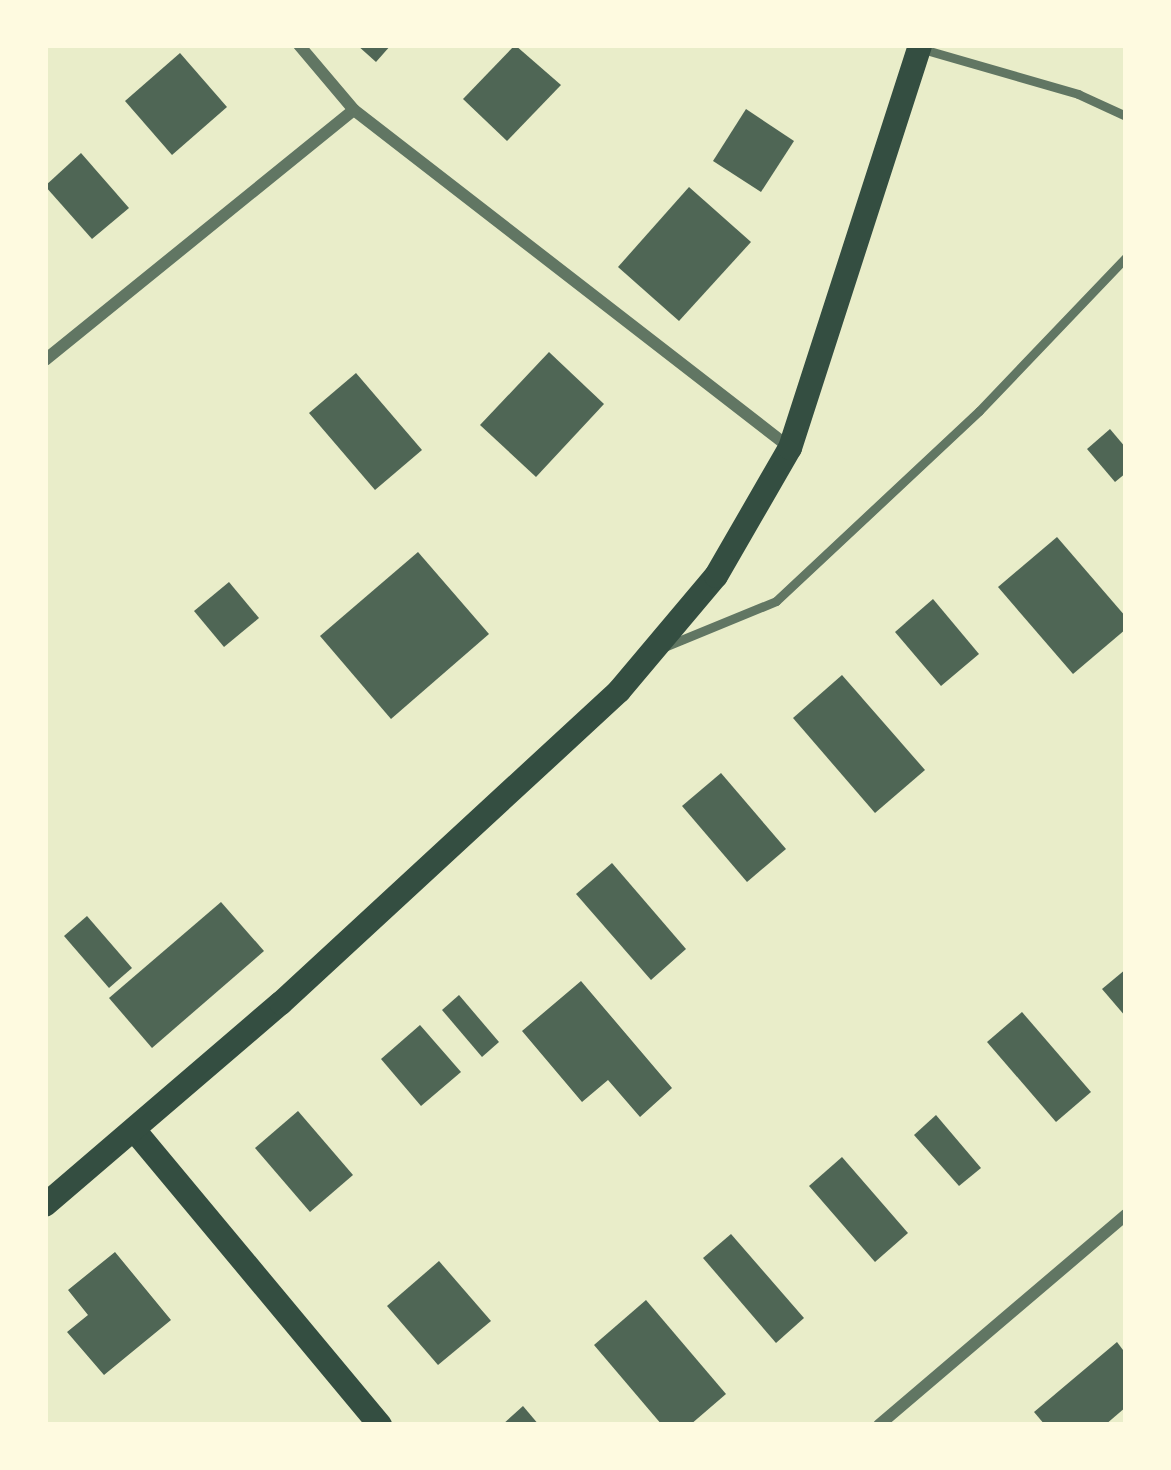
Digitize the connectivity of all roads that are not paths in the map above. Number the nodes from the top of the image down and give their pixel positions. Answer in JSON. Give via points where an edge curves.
{"nodes":[{"id":1,"x":299,"y":45,"type":"edge"},
{"id":2,"x":920,"y":47,"type":"edge"},
{"id":3,"x":354,"y":110,"type":"junction"},
{"id":4,"x":1126,"y":116,"type":"edge"},
{"id":5,"x":1126,"y":257,"type":"edge"},
{"id":6,"x":45,"y":360,"type":"edge"},
{"id":7,"x":790,"y":448,"type":"junction"},
{"id":8,"x":653,"y":651,"type":"junction"},
{"id":9,"x":135,"y":1130,"type":"junction"},
{"id":10,"x":45,"y":1205,"type":"edge"},
{"id":11,"x":1126,"y":1216,"type":"edge"},
{"id":12,"x":380,"y":1425,"type":"edge"},
{"id":13,"x":879,"y":1425,"type":"edge"}],
"edges":[{"from":1,"to":3,"type":"street"},
{"from":2,"to":4,"type":"lane"},
{"from":2,"to":7,"type":"main road"},
{"from":3,"to":6,"type":"street"},
{"from":3,"to":7,"type":"street"},
{"from":5,"to":8,"type":"lane","via":[[980,411],[776,601]]},
{"from":7,"to":8,"type":"main road","via":[[716,576]]},
{"from":8,"to":9,"type":"main road"},
{"from":9,"to":10,"type":"main road"},
{"from":9,"to":12,"type":"main road"},
{"from":11,"to":13,"type":"street"}]}
